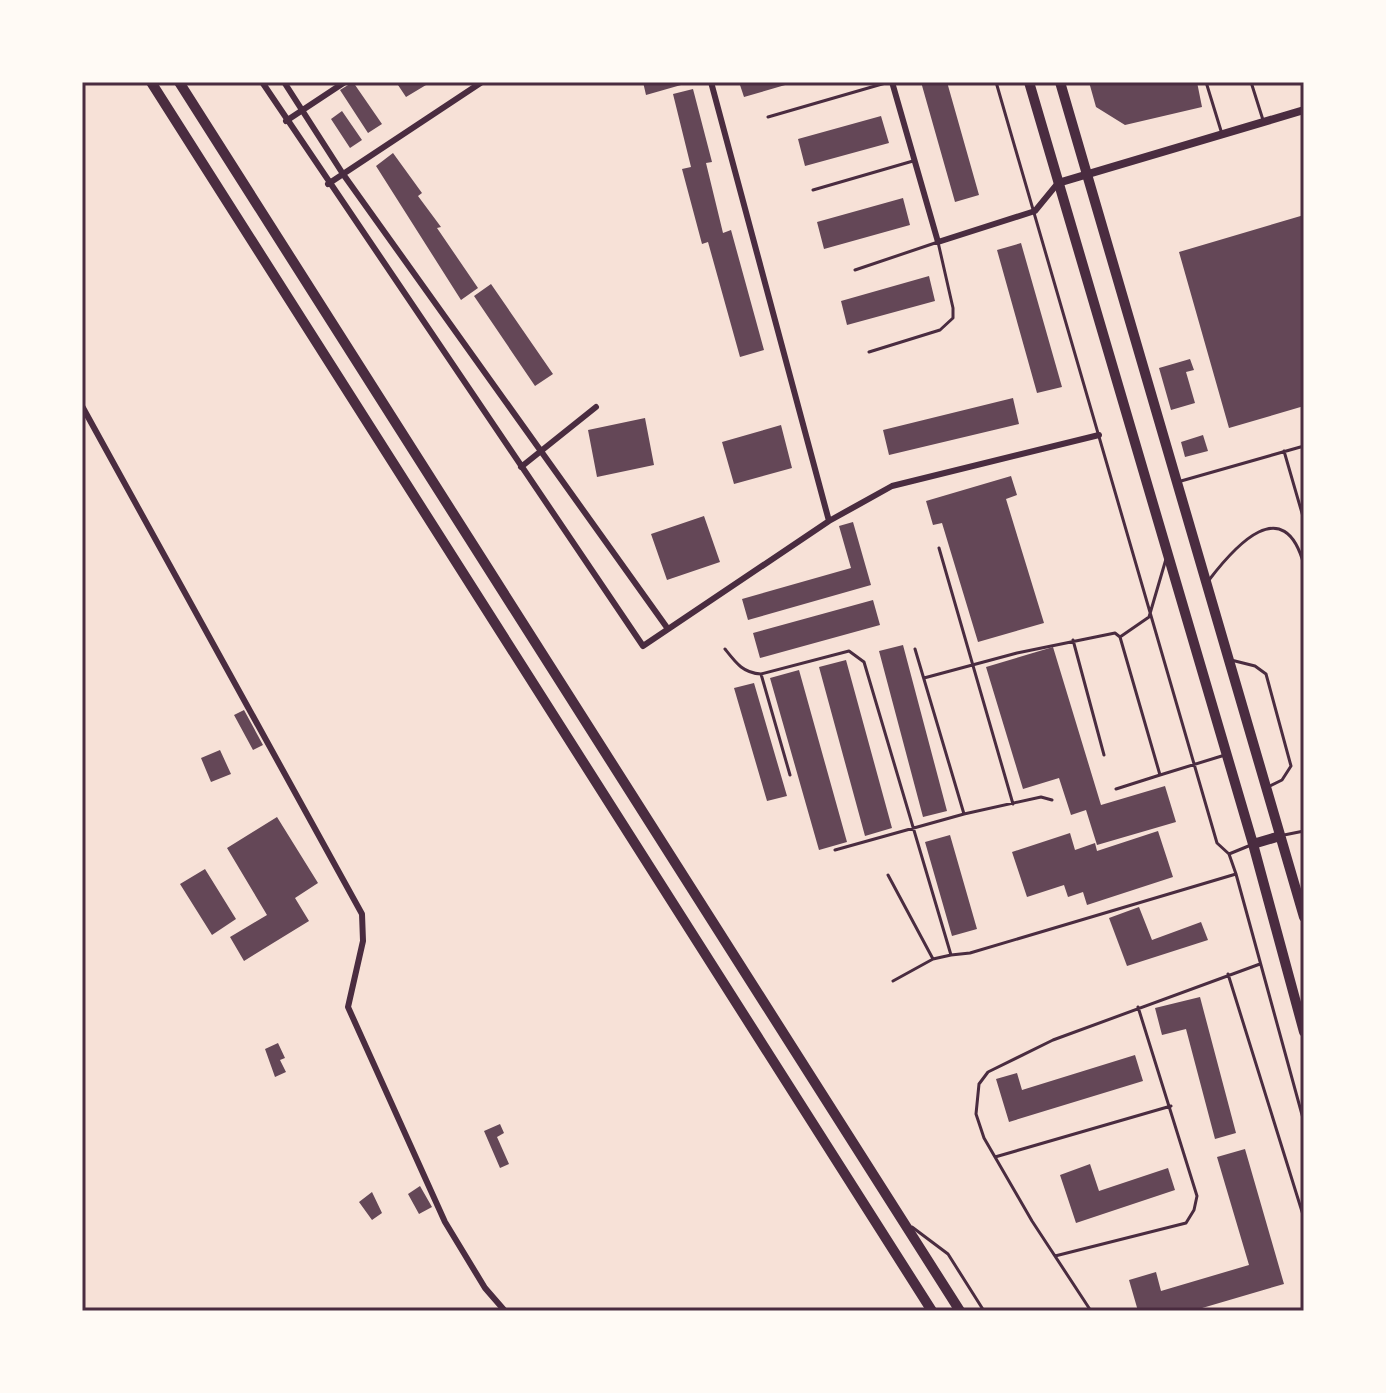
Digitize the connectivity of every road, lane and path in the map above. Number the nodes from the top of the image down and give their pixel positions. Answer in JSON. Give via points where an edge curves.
{"nodes":[{"id":1,"x":151,"y":82,"type":"edge"},
{"id":2,"x":179,"y":82,"type":"edge"},
{"id":3,"x":262,"y":82,"type":"edge"},
{"id":4,"x":284,"y":82,"type":"edge"},
{"id":5,"x":345,"y":82,"type":"edge"},
{"id":6,"x":482,"y":82,"type":"edge"},
{"id":7,"x":711,"y":82,"type":"edge"},
{"id":8,"x":890,"y":82,"type":"edge"},
{"id":9,"x":996,"y":82,"type":"edge"},
{"id":10,"x":1029,"y":82,"type":"edge"},
{"id":11,"x":1060,"y":82,"type":"edge"},
{"id":12,"x":1206,"y":82,"type":"edge"},
{"id":13,"x":1251,"y":82,"type":"edge"},
{"id":14,"x":302,"y":111,"type":"junction"},
{"id":15,"x":1303,"y":113,"type":"edge"},
{"id":16,"x":768,"y":117,"type":"dead end"},
{"id":17,"x":286,"y":121,"type":"junction"},
{"id":18,"x":1263,"y":122,"type":"junction"},
{"id":19,"x":1222,"y":134,"type":"junction"},
{"id":20,"x":913,"y":161,"type":"junction"},
{"id":21,"x":343,"y":174,"type":"junction"},
{"id":22,"x":1087,"y":174,"type":"junction"},
{"id":23,"x":1058,"y":183,"type":"junction"},
{"id":24,"x":328,"y":184,"type":"junction"},
{"id":25,"x":813,"y":190,"type":"dead end"},
{"id":26,"x":1035,"y":211,"type":"junction"},
{"id":27,"x":938,"y":242,"type":"junction"},
{"id":28,"x":855,"y":270,"type":"dead end"},
{"id":29,"x":869,"y":352,"type":"dead end"},
{"id":30,"x":82,"y":406,"type":"edge"},
{"id":31,"x":596,"y":407,"type":"dead end"},
{"id":32,"x":1099,"y":435,"type":"junction"},
{"id":33,"x":1304,"y":446,"type":"edge"},
{"id":34,"x":542,"y":451,"type":"junction"},
{"id":35,"x":1284,"y":451,"type":"junction"},
{"id":36,"x":521,"y":467,"type":"junction"},
{"id":37,"x":1178,"y":482,"type":"junction"},
{"id":38,"x":1304,"y":520,"type":"edge"},
{"id":39,"x":829,"y":521,"type":"junction"},
{"id":40,"x":939,"y":548,"type":"dead end"},
{"id":41,"x":1167,"y":553,"type":"junction"},
{"id":42,"x":1304,"y":565,"type":"edge"},
{"id":43,"x":1207,"y":583,"type":"junction"},
{"id":44,"x":1149,"y":617,"type":"junction"},
{"id":45,"x":668,"y":629,"type":"junction"},
{"id":46,"x":1120,"y":637,"type":"junction"},
{"id":47,"x":1073,"y":640,"type":"junction"},
{"id":48,"x":725,"y":649,"type":"dead end"},
{"id":49,"x":915,"y":649,"type":"dead end"},
{"id":50,"x":1229,"y":660,"type":"junction"},
{"id":51,"x":973,"y":665,"type":"junction"},
{"id":52,"x":761,"y":674,"type":"junction"},
{"id":53,"x":924,"y":678,"type":"junction"},
{"id":54,"x":1226,"y":754,"type":"junction"},
{"id":55,"x":1104,"y":755,"type":"dead end"},
{"id":56,"x":1194,"y":763,"type":"junction"},
{"id":57,"x":790,"y":775,"type":"dead end"},
{"id":58,"x":1160,"y":775,"type":"junction"},
{"id":59,"x":1267,"y":788,"type":"junction"},
{"id":60,"x":1116,"y":789,"type":"dead end"},
{"id":61,"x":1052,"y":800,"type":"dead end"},
{"id":62,"x":1013,"y":804,"type":"junction"},
{"id":63,"x":964,"y":814,"type":"junction"},
{"id":64,"x":914,"y":828,"type":"junction"},
{"id":65,"x":1304,"y":831,"type":"edge"},
{"id":66,"x":1280,"y":836,"type":"junction"},
{"id":67,"x":1253,"y":844,"type":"junction"},
{"id":68,"x":835,"y":850,"type":"dead end"},
{"id":69,"x":1229,"y":854,"type":"junction"},
{"id":70,"x":1236,"y":874,"type":"junction"},
{"id":71,"x":888,"y":875,"type":"dead end"},
{"id":72,"x":1304,"y":917,"type":"edge"},
{"id":73,"x":951,"y":955,"type":"junction"},
{"id":74,"x":933,"y":959,"type":"junction"},
{"id":75,"x":1260,"y":964,"type":"junction"},
{"id":76,"x":1228,"y":974,"type":"junction"},
{"id":77,"x":893,"y":981,"type":"dead end"},
{"id":78,"x":1138,"y":1007,"type":"junction"},
{"id":79,"x":1304,"y":1032,"type":"edge"},
{"id":80,"x":1171,"y":1106,"type":"junction"},
{"id":81,"x":1304,"y":1122,"type":"edge"},
{"id":82,"x":995,"y":1157,"type":"junction"},
{"id":83,"x":1304,"y":1218,"type":"edge"},
{"id":84,"x":904,"y":1221,"type":"junction"},
{"id":85,"x":1055,"y":1256,"type":"junction"},
{"id":86,"x":505,"y":1311,"type":"edge"},
{"id":87,"x":932,"y":1311,"type":"edge"},
{"id":88,"x":960,"y":1311,"type":"edge"},
{"id":89,"x":984,"y":1311,"type":"edge"},
{"id":90,"x":1091,"y":1311,"type":"edge"}],
"edges":[{"from":1,"to":87,"type":"main road"},
{"from":2,"to":84,"type":"main road"},
{"from":3,"to":17,"type":"street"},
{"from":4,"to":14,"type":"street"},
{"from":5,"to":14,"type":"street"},
{"from":6,"to":21,"type":"street"},
{"from":7,"to":39,"type":"street"},
{"from":8,"to":16,"type":"lane"},
{"from":8,"to":20,"type":"street"},
{"from":9,"to":26,"type":"lane"},
{"from":10,"to":23,"type":"main road"},
{"from":11,"to":22,"type":"main road"},
{"from":12,"to":19,"type":"lane"},
{"from":13,"to":18,"type":"lane"},
{"from":14,"to":17,"type":"street"},
{"from":14,"to":21,"type":"street"},
{"from":15,"to":18,"type":"street"},
{"from":17,"to":24,"type":"street"},
{"from":18,"to":19,"type":"street"},
{"from":19,"to":22,"type":"street"},
{"from":20,"to":25,"type":"lane"},
{"from":20,"to":27,"type":"street"},
{"from":21,"to":24,"type":"street"},
{"from":21,"to":34,"type":"street"},
{"from":22,"to":23,"type":"street"},
{"from":22,"to":37,"type":"main road"},
{"from":23,"to":26,"type":"street"},
{"from":23,"to":41,"type":"main road"},
{"from":24,"to":36,"type":"street"},
{"from":26,"to":27,"type":"street"},
{"from":26,"to":32,"type":"lane"},
{"from":27,"to":28,"type":"lane"},
{"from":27,"to":29,"type":"lane","via":[[953,318],[940,330]]},
{"from":30,"to":86,"type":"street","via":[[362,914],[363,941],[348,1007],[445,1222]]},
{"from":31,"to":34,"type":"street"},
{"from":32,"to":39,"type":"street","via":[[892,486]]},
{"from":32,"to":44,"type":"lane"},
{"from":33,"to":35,"type":"lane"},
{"from":34,"to":36,"type":"street"},
{"from":34,"to":45,"type":"street"},
{"from":35,"to":37,"type":"lane"},
{"from":35,"to":38,"type":"lane"},
{"from":36,"to":45,"type":"street","via":[[643,646]]},
{"from":37,"to":43,"type":"main road"},
{"from":39,"to":45,"type":"street"},
{"from":40,"to":51,"type":"lane"},
{"from":41,"to":44,"type":"lane"},
{"from":41,"to":54,"type":"main road"},
{"from":42,"to":43,"type":"lane","via":[[1292,537],[1274,528],[1256,530]]},
{"from":43,"to":50,"type":"main road"},
{"from":44,"to":46,"type":"lane"},
{"from":44,"to":56,"type":"lane"},
{"from":46,"to":47,"type":"lane","via":[[1108,632]]},
{"from":46,"to":58,"type":"lane"},
{"from":47,"to":51,"type":"lane"},
{"from":47,"to":55,"type":"lane"},
{"from":48,"to":52,"type":"lane","via":[[742,669]]},
{"from":49,"to":53,"type":"lane"},
{"from":50,"to":59,"type":"main road"},
{"from":50,"to":59,"type":"lane","via":[[1266,674],[1282,726],[1291,766],[1282,780]]},
{"from":51,"to":53,"type":"lane"},
{"from":51,"to":62,"type":"lane"},
{"from":52,"to":57,"type":"lane"},
{"from":52,"to":64,"type":"lane","via":[[838,653],[858,655]]},
{"from":53,"to":63,"type":"lane"},
{"from":54,"to":56,"type":"lane"},
{"from":54,"to":67,"type":"main road"},
{"from":56,"to":58,"type":"lane"},
{"from":56,"to":69,"type":"lane","via":[[1217,843]]},
{"from":58,"to":60,"type":"lane"},
{"from":59,"to":66,"type":"main road"},
{"from":61,"to":62,"type":"lane","via":[[1041,797]]},
{"from":62,"to":63,"type":"lane"},
{"from":63,"to":64,"type":"lane"},
{"from":64,"to":68,"type":"lane"},
{"from":64,"to":73,"type":"lane"},
{"from":65,"to":66,"type":"lane"},
{"from":66,"to":67,"type":"main road"},
{"from":66,"to":72,"type":"main road"},
{"from":67,"to":69,"type":"lane"},
{"from":67,"to":79,"type":"main road"},
{"from":69,"to":70,"type":"lane"},
{"from":70,"to":73,"type":"lane"},
{"from":70,"to":75,"type":"lane"},
{"from":71,"to":74,"type":"lane"},
{"from":73,"to":74,"type":"lane"},
{"from":74,"to":77,"type":"lane"},
{"from":75,"to":76,"type":"lane"},
{"from":75,"to":81,"type":"lane"},
{"from":76,"to":78,"type":"lane"},
{"from":76,"to":83,"type":"lane"},
{"from":78,"to":80,"type":"lane"},
{"from":78,"to":82,"type":"lane","via":[[988,1072],[979,1084],[976,1114]]},
{"from":80,"to":82,"type":"lane"},
{"from":80,"to":85,"type":"lane","via":[[1197,1196],[1186,1223]]},
{"from":82,"to":85,"type":"lane"},
{"from":84,"to":88,"type":"main road"},
{"from":84,"to":89,"type":"lane","via":[[948,1254]]},
{"from":85,"to":90,"type":"lane"}]}
